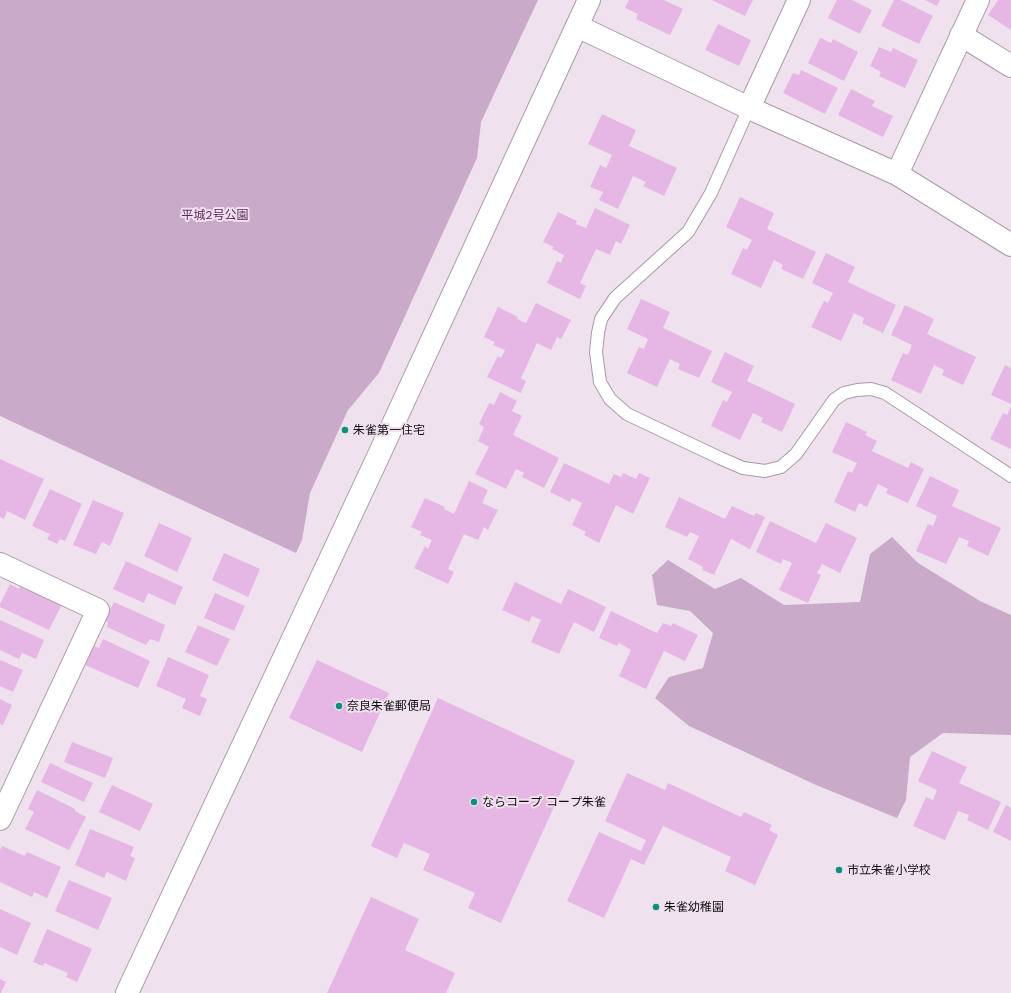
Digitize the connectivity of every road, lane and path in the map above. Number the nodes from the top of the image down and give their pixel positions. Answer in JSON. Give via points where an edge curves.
{"nodes":[{"id":1,"x":589,"y":0,"type":"edge"},
{"id":2,"x":799,"y":0,"type":"edge"},
{"id":3,"x":978,"y":0,"type":"edge"},
{"id":4,"x":578,"y":26,"type":"junction"},
{"id":5,"x":961,"y":35,"type":"junction"},
{"id":6,"x":1011,"y":66,"type":"edge"},
{"id":7,"x":749,"y":108,"type":"junction"},
{"id":8,"x":896,"y":174,"type":"junction"},
{"id":9,"x":1011,"y":245,"type":"edge"},
{"id":10,"x":1011,"y":476,"type":"edge"},
{"id":11,"x":0,"y":564,"type":"edge"},
{"id":12,"x":0,"y":819,"type":"edge"},
{"id":13,"x":127,"y":993,"type":"edge"}],
"edges":[{"from":1,"to":4,"type":"street"},
{"from":2,"to":7,"type":"street"},
{"from":3,"to":5,"type":"street"},
{"from":4,"to":7,"type":"street"},
{"from":4,"to":13,"type":"street"},
{"from":5,"to":6,"type":"street"},
{"from":5,"to":8,"type":"street"},
{"from":7,"to":8,"type":"street"},
{"from":7,"to":10,"type":"lane","via":[[711,193],[688,232],[615,298],[601,319],[596,352],[600,382],[610,399],[627,414],[720,458],[743,468],[765,472],[781,466],[796,454],[834,400],[844,393],[871,389],[885,393]]},
{"from":8,"to":9,"type":"street"},
{"from":11,"to":12,"type":"street","via":[[98,610]]}]}
